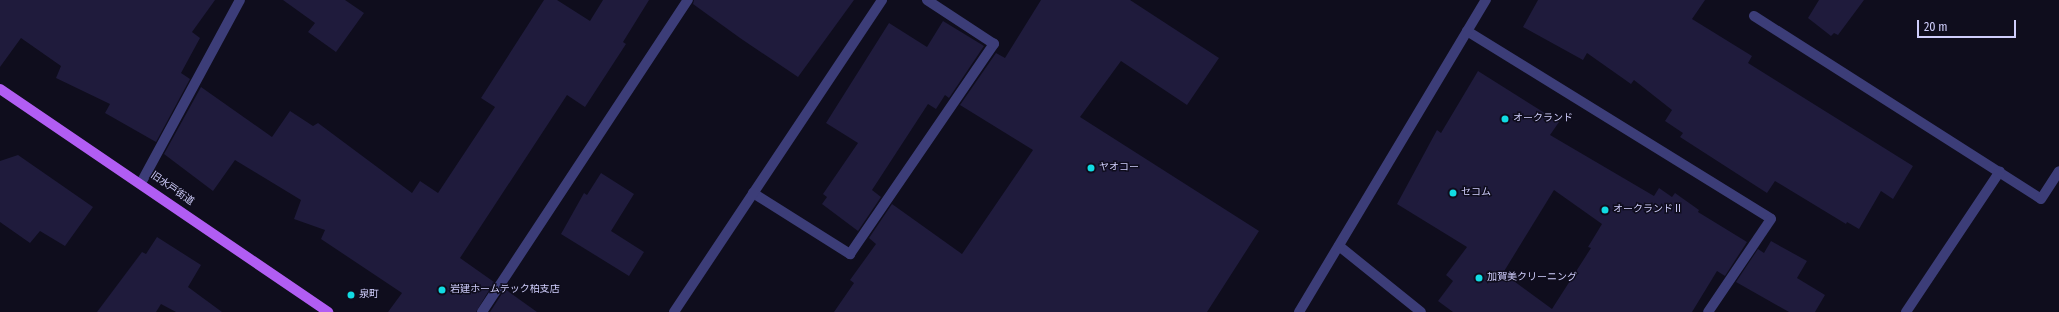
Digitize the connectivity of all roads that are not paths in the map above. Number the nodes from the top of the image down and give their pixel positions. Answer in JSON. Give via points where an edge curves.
{"nodes":[{"id":1,"x":240,"y":0,"type":"edge"},
{"id":2,"x":688,"y":0,"type":"edge"},
{"id":3,"x":882,"y":0,"type":"edge"},
{"id":4,"x":927,"y":0,"type":"edge"},
{"id":5,"x":1486,"y":0,"type":"edge"},
{"id":6,"x":1754,"y":16,"type":"dead end"},
{"id":7,"x":1467,"y":31,"type":"junction"},
{"id":8,"x":0,"y":89,"type":"edge"},
{"id":9,"x":2000,"y":171,"type":"junction"},
{"id":10,"x":2059,"y":171,"type":"edge"},
{"id":11,"x":141,"y":183,"type":"junction"},
{"id":12,"x":753,"y":193,"type":"junction"},
{"id":13,"x":1340,"y":246,"type":"junction"},
{"id":14,"x":328,"y":312,"type":"edge"},
{"id":15,"x":482,"y":312,"type":"edge"},
{"id":16,"x":674,"y":312,"type":"edge"},
{"id":17,"x":1299,"y":312,"type":"edge"},
{"id":18,"x":1421,"y":312,"type":"edge"},
{"id":19,"x":1708,"y":312,"type":"edge"},
{"id":20,"x":1906,"y":312,"type":"edge"}],
"edges":[{"from":1,"to":11,"type":"street"},
{"from":2,"to":15,"type":"street"},
{"from":3,"to":12,"type":"street"},
{"from":4,"to":12,"type":"street","via":[[994,44],[850,254]]},
{"from":5,"to":7,"type":"street"},
{"from":6,"to":9,"type":"street"},
{"from":7,"to":13,"type":"street"},
{"from":7,"to":19,"type":"street","via":[[1771,219]]},
{"from":8,"to":11,"type":"main road","name":"旧水戸街道"},
{"from":9,"to":10,"type":"street","via":[[2041,198]]},
{"from":9,"to":20,"type":"street"},
{"from":11,"to":14,"type":"main road","name":"旧水戸街道"},
{"from":12,"to":16,"type":"street"},
{"from":13,"to":17,"type":"street"},
{"from":13,"to":18,"type":"street"}]}
